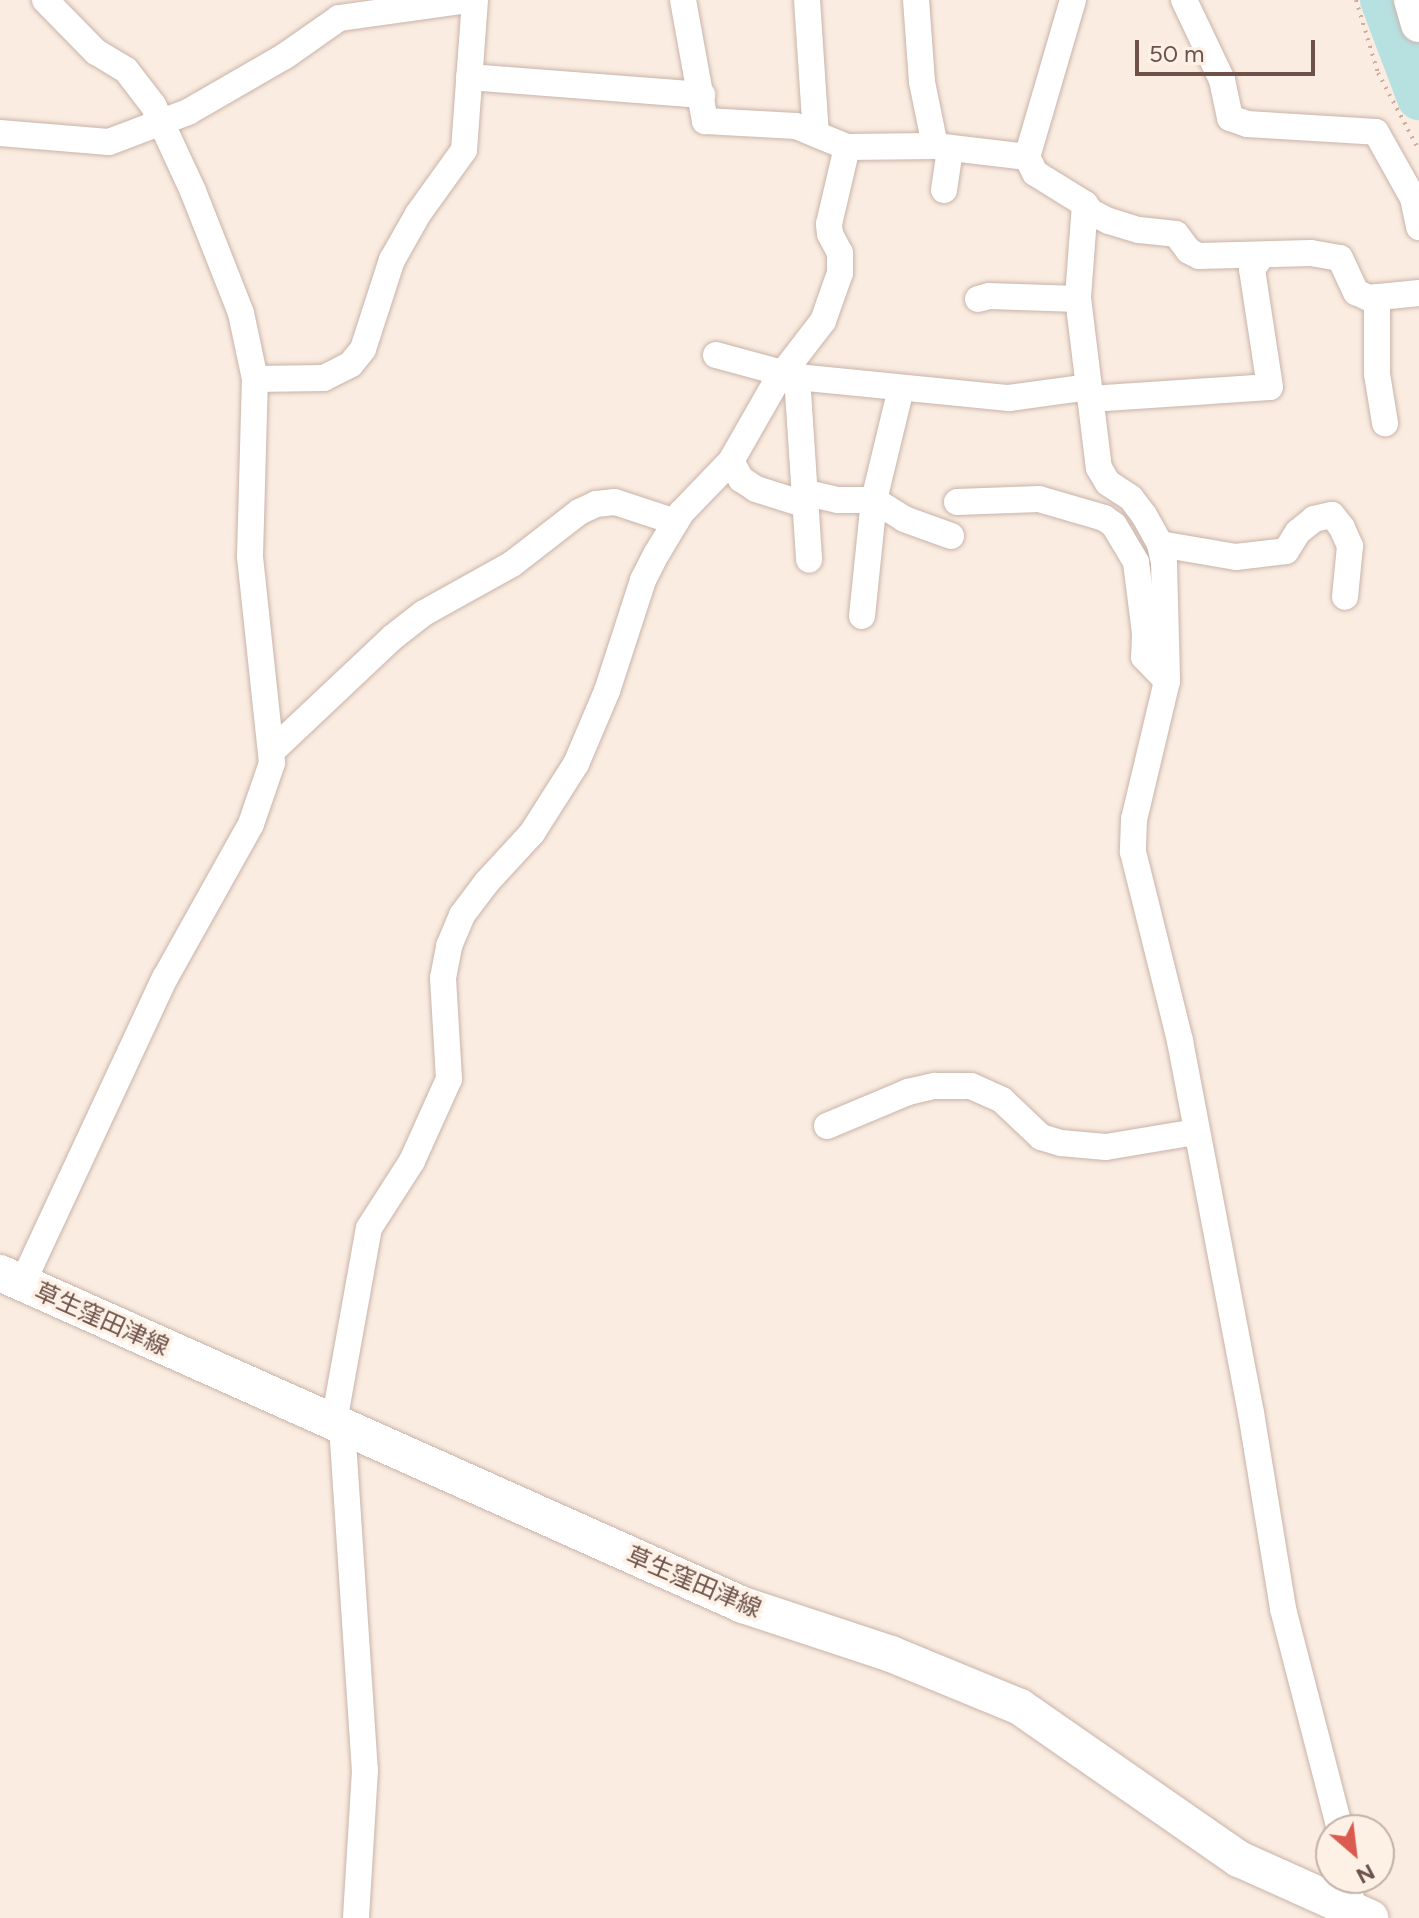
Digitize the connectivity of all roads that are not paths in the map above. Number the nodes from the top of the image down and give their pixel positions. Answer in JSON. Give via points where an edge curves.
{"nodes":[{"id":1,"x":45,"y":0,"type":"edge"},
{"id":2,"x":469,"y":0,"type":"edge"},
{"id":3,"x":475,"y":0,"type":"edge"},
{"id":4,"x":683,"y":0,"type":"edge"},
{"id":5,"x":807,"y":0,"type":"edge"},
{"id":6,"x":916,"y":0,"type":"edge"},
{"id":7,"x":1073,"y":0,"type":"edge"},
{"id":8,"x":1184,"y":0,"type":"edge"},
{"id":9,"x":1412,"y":0,"type":"edge"},
{"id":10,"x":442,"y":3,"type":"edge"},
{"id":11,"x":1419,"y":24,"type":"edge"},
{"id":12,"x":469,"y":77,"type":"junction"},
{"id":13,"x":702,"y":95,"type":"junction"},
{"id":14,"x":163,"y":124,"type":"junction"},
{"id":15,"x":0,"y":133,"type":"edge"},
{"id":16,"x":816,"y":134,"type":"junction"},
{"id":17,"x":847,"y":147,"type":"junction"},
{"id":18,"x":942,"y":148,"type":"junction"},
{"id":19,"x":1027,"y":157,"type":"junction"},
{"id":20,"x":944,"y":190,"type":"dead end"},
{"id":21,"x":1085,"y":204,"type":"junction"},
{"id":22,"x":1419,"y":227,"type":"edge"},
{"id":23,"x":1262,"y":255,"type":"junction"},
{"id":24,"x":1419,"y":293,"type":"edge"},
{"id":25,"x":1377,"y":297,"type":"junction"},
{"id":26,"x":978,"y":299,"type":"dead end"},
{"id":27,"x":1078,"y":299,"type":"junction"},
{"id":28,"x":716,"y":355,"type":"dead end"},
{"id":29,"x":792,"y":375,"type":"junction"},
{"id":30,"x":255,"y":379,"type":"junction"},
{"id":31,"x":901,"y":388,"type":"junction"},
{"id":32,"x":1089,"y":393,"type":"junction"},
{"id":33,"x":1385,"y":423,"type":"dead end"},
{"id":34,"x":731,"y":461,"type":"junction"},
{"id":35,"x":803,"y":498,"type":"junction"},
{"id":36,"x":874,"y":500,"type":"junction"},
{"id":37,"x":957,"y":502,"type":"dead end"},
{"id":38,"x":676,"y":522,"type":"junction"},
{"id":39,"x":951,"y":536,"type":"dead end"},
{"id":40,"x":1160,"y":544,"type":"junction"},
{"id":41,"x":809,"y":560,"type":"dead end"},
{"id":42,"x":1345,"y":597,"type":"dead end"},
{"id":43,"x":862,"y":616,"type":"dead end"},
{"id":44,"x":1167,"y":681,"type":"junction"},
{"id":45,"x":272,"y":751,"type":"junction"},
{"id":46,"x":827,"y":1126,"type":"dead end"},
{"id":47,"x":1196,"y":1132,"type":"junction"},
{"id":48,"x":11,"y":1278,"type":"edge"},
{"id":49,"x":338,"y":1424,"type":"junction"},
{"id":50,"x":1336,"y":1814,"type":"edge"},
{"id":51,"x":1357,"y":1901,"type":"edge"},
{"id":52,"x":356,"y":1918,"type":"edge"}],
"edges":[{"from":1,"to":14,"type":"street","via":[[96,52],[126,70]]},
{"from":2,"to":10,"type":"street"},
{"from":3,"to":12,"type":"street"},
{"from":4,"to":13,"type":"street"},
{"from":5,"to":16,"type":"street"},
{"from":6,"to":18,"type":"street","via":[[922,82]]},
{"from":7,"to":19,"type":"street"},
{"from":8,"to":22,"type":"street","via":[[1222,80],[1230,118],[1247,124],[1376,132],[1413,198]]},
{"from":9,"to":11,"type":"main road"},
{"from":10,"to":14,"type":"street","via":[[339,18],[285,56]]},
{"from":12,"to":13,"type":"street"},
{"from":12,"to":30,"type":"street","via":[[464,150],[392,260],[363,349],[351,364],[324,378]]},
{"from":13,"to":16,"type":"street","via":[[705,121],[796,126]]},
{"from":14,"to":15,"type":"street","via":[[109,142]]},
{"from":14,"to":30,"type":"street","via":[[241,313]]},
{"from":16,"to":17,"type":"street"},
{"from":17,"to":18,"type":"street"},
{"from":17,"to":29,"type":"street","via":[[829,224],[840,253],[834,297]]},
{"from":18,"to":19,"type":"street"},
{"from":18,"to":20,"type":"street"},
{"from":19,"to":21,"type":"street","via":[[1035,173]]},
{"from":21,"to":23,"type":"street","via":[[1109,221],[1176,234],[1199,256]]},
{"from":21,"to":27,"type":"street"},
{"from":23,"to":25,"type":"street","via":[[1340,258],[1356,292]]},
{"from":23,"to":32,"type":"street","via":[[1252,269],[1270,387]]},
{"from":24,"to":25,"type":"street"},
{"from":25,"to":33,"type":"street","via":[[1377,374]]},
{"from":26,"to":27,"type":"street"},
{"from":27,"to":32,"type":"street"},
{"from":28,"to":29,"type":"street"},
{"from":29,"to":31,"type":"street"},
{"from":29,"to":34,"type":"street","via":[[776,382]]},
{"from":29,"to":35,"type":"street"},
{"from":30,"to":45,"type":"street","via":[[250,556]]},
{"from":31,"to":32,"type":"street","via":[[1009,398]]},
{"from":31,"to":36,"type":"street"},
{"from":32,"to":40,"type":"street","via":[[1099,468],[1108,483],[1131,498]]},
{"from":34,"to":35,"type":"street","via":[[741,479],[756,489]]},
{"from":34,"to":38,"type":"street"},
{"from":35,"to":36,"type":"street"},
{"from":35,"to":41,"type":"street"},
{"from":36,"to":39,"type":"street","via":[[904,519]]},
{"from":36,"to":43,"type":"street"},
{"from":37,"to":44,"type":"street","via":[[1039,499],[1114,525],[1136,562],[1144,657]]},
{"from":38,"to":45,"type":"street","via":[[615,502],[579,512],[512,564],[424,613],[393,637]]},
{"from":38,"to":49,"type":"street","via":[[643,580],[607,691],[576,764],[532,833],[462,915],[449,946],[443,978],[449,1079],[412,1161],[369,1228]]},
{"from":40,"to":42,"type":"street","via":[[1236,557],[1286,551],[1314,519],[1332,515],[1350,546]]},
{"from":40,"to":44,"type":"street"},
{"from":44,"to":47,"type":"street","via":[[1134,819],[1133,852],[1180,1041]]},
{"from":45,"to":48,"type":"street","via":[[264,794],[251,824],[160,989],[106,1110]]},
{"from":46,"to":47,"type":"street","via":[[908,1092],[971,1086],[1002,1100],[1041,1137],[1061,1143],[1106,1147]]},
{"from":47,"to":50,"type":"street","via":[[1283,1609]]},
{"from":48,"to":49,"type":"main road","name":"草生窪田津線"},
{"from":49,"to":51,"type":"main road","name":"草生窪田津線","via":[[743,1605],[891,1654],[1020,1707],[1239,1859]]},
{"from":49,"to":52,"type":"street","via":[[365,1770]]}]}
